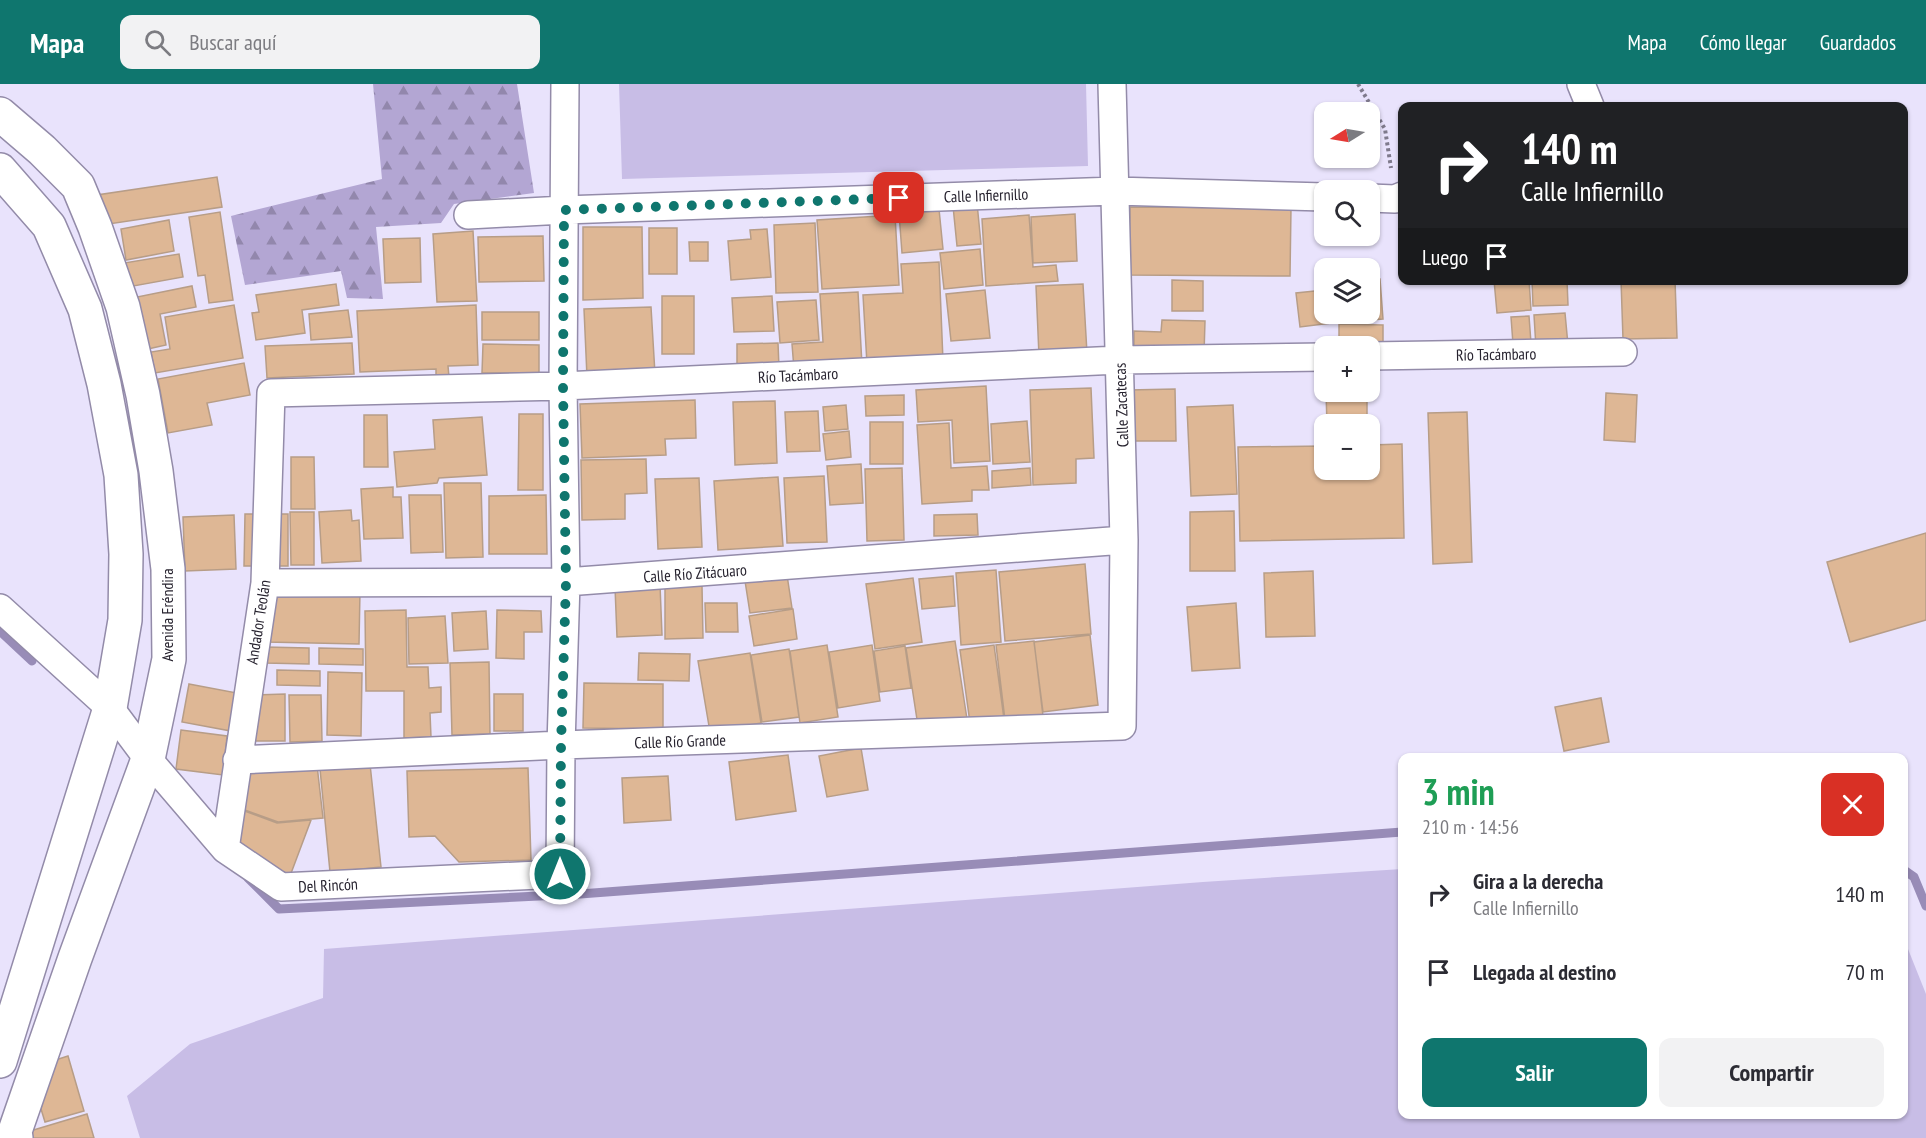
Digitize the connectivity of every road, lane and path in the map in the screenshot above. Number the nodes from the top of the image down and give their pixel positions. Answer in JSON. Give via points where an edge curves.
{"nodes":[{"id":1,"x":565,"y":84,"type":"edge"},
{"id":2,"x":1112,"y":84,"type":"edge"},
{"id":3,"x":1358,"y":84,"type":"edge"},
{"id":4,"x":1581,"y":84,"type":"edge"},
{"id":5,"x":1588,"y":102,"type":"edge"},
{"id":6,"x":0,"y":114,"type":"edge"},
{"id":7,"x":0,"y":170,"type":"edge"},
{"id":8,"x":1115,"y":191,"type":"junction"},
{"id":9,"x":1314,"y":197,"type":"edge"},
{"id":10,"x":1389,"y":198,"type":"edge"},
{"id":11,"x":564,"y":210,"type":"junction"},
{"id":12,"x":468,"y":215,"type":"dead end"},
{"id":13,"x":123,"y":307,"type":"junction"},
{"id":14,"x":85,"y":309,"type":"junction"},
{"id":15,"x":1623,"y":352,"type":"dead end"},
{"id":16,"x":1380,"y":356,"type":"edge"},
{"id":17,"x":1314,"y":357,"type":"edge"},
{"id":18,"x":1119,"y":360,"type":"junction"},
{"id":19,"x":563,"y":386,"type":"junction"},
{"id":20,"x":271,"y":393,"type":"joint"},
{"id":21,"x":1124,"y":540,"type":"junction"},
{"id":22,"x":566,"y":582,"type":"junction"},
{"id":23,"x":265,"y":583,"type":"junction"},
{"id":24,"x":0,"y":608,"type":"edge"},
{"id":25,"x":110,"y":708,"type":"junction"},
{"id":26,"x":1122,"y":726,"type":"joint"},
{"id":27,"x":561,"y":745,"type":"junction"},
{"id":28,"x":148,"y":759,"type":"junction"},
{"id":29,"x":237,"y":760,"type":"junction"},
{"id":30,"x":225,"y":849,"type":"junction"},
{"id":31,"x":0,"y":1061,"type":"edge"},
{"id":32,"x":16,"y":1138,"type":"edge"}],
"edges":[{"from":1,"to":11,"type":"street"},
{"from":2,"to":8,"type":"street","name":"Calle Zacatecas"},
{"from":3,"to":10,"type":"path","via":[[1385,129]]},
{"from":4,"to":5,"type":"street"},
{"from":6,"to":13,"type":"street","name":"Avenida Eréndira","via":[[78,186]]},
{"from":7,"to":14,"type":"street","via":[[49,226]]},
{"from":8,"to":9,"type":"street","name":"Calle Infiernillo"},
{"from":8,"to":11,"type":"street","name":"Calle Infiernillo"},
{"from":8,"to":18,"type":"street","name":"Calle Zacatecas"},
{"from":11,"to":12,"type":"street","name":"Calle Infiernillo"},
{"from":11,"to":19,"type":"street"},
{"from":13,"to":14,"type":"street"},
{"from":13,"to":28,"type":"street","name":"Avenida Eréndira","via":[[143,395],[168,569],[169,659]]},
{"from":14,"to":25,"type":"street","via":[[104,384],[122,486],[125,620]]},
{"from":15,"to":16,"type":"street","name":"Río Tacámbaro"},
{"from":17,"to":18,"type":"street","name":"Río Tacámbaro"},
{"from":18,"to":19,"type":"street","name":"Río Tacámbaro"},
{"from":18,"to":21,"type":"street","name":"Calle Zacatecas"},
{"from":19,"to":20,"type":"street","name":"Río Tacámbaro"},
{"from":19,"to":22,"type":"street"},
{"from":20,"to":23,"type":"street","name":"Andador Teolán"},
{"from":21,"to":22,"type":"street","name":"Calle Río Zitácuaro"},
{"from":21,"to":26,"type":"street","name":"Calle Zacatecas"},
{"from":22,"to":23,"type":"street","name":"Calle Río Zitácuaro"},
{"from":22,"to":27,"type":"street"},
{"from":23,"to":29,"type":"street","name":"Andador Teolán"},
{"from":24,"to":25,"type":"street","name":"Del Rincón"},
{"from":25,"to":28,"type":"street","name":"Del Rincón"},
{"from":25,"to":31,"type":"street"},
{"from":26,"to":27,"type":"street","name":"Calle Río Grande"},
{"from":27,"to":29,"type":"street","name":"Calle Río Grande"},
{"from":27,"to":30,"type":"street","name":"Del Rincón","via":[[560,874],[281,887]]},
{"from":28,"to":30,"type":"street","name":"Del Rincón"},
{"from":28,"to":32,"type":"street","name":"Avenida Eréndira","via":[[75,958],[15,1131]]},
{"from":29,"to":30,"type":"street","name":"Andador Teolán"}]}
